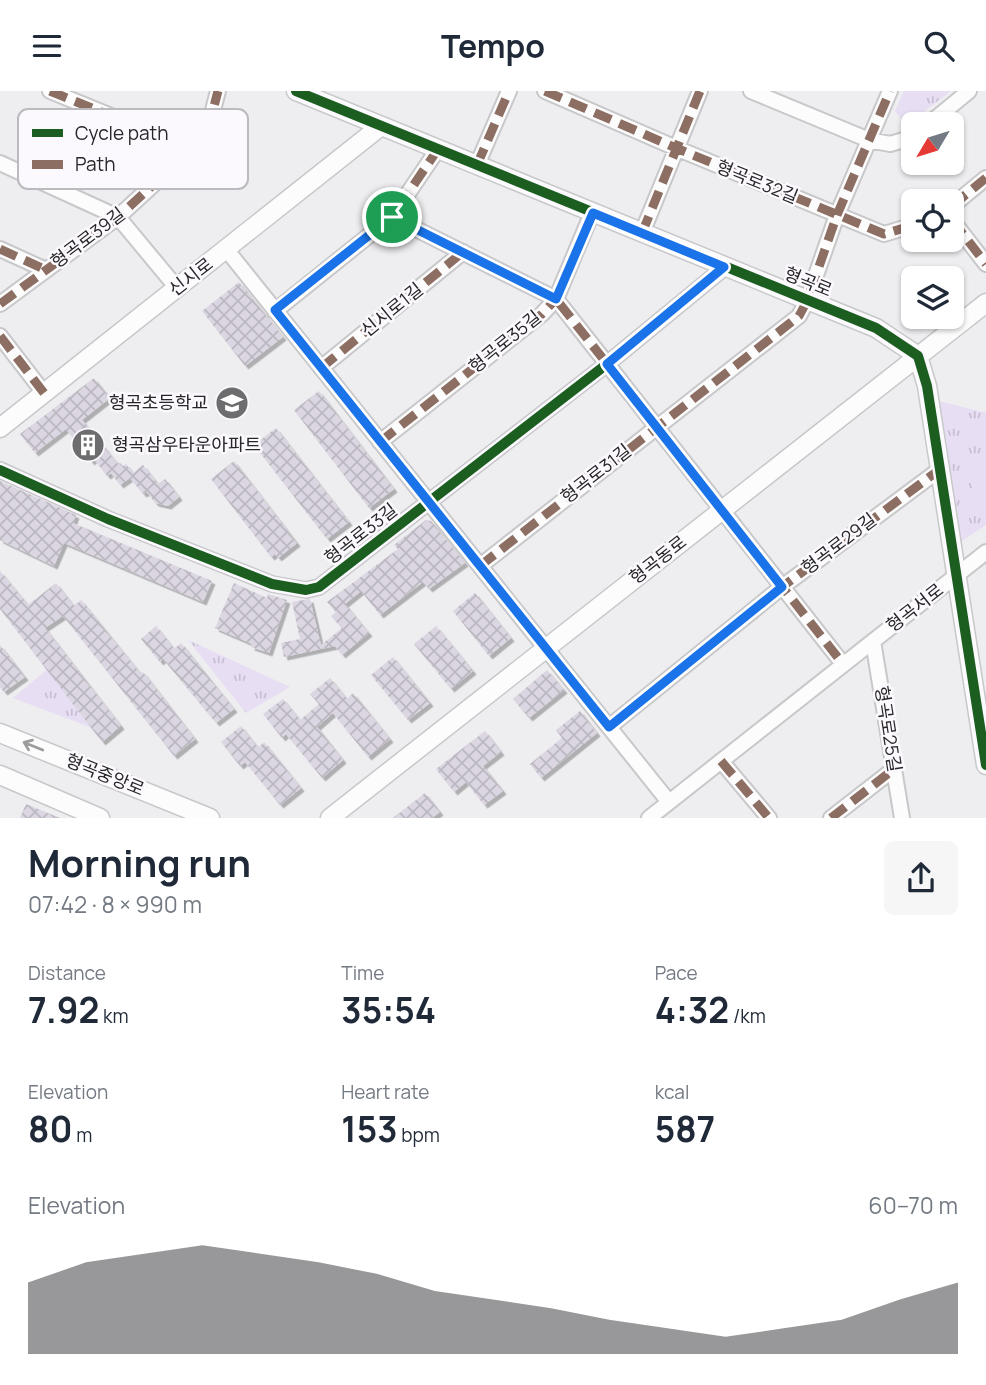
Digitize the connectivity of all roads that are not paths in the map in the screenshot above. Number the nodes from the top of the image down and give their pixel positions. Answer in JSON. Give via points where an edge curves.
{"nodes":[{"id":1,"x":50,"y":91,"type":"edge"},
{"id":2,"x":218,"y":91,"type":"edge"},
{"id":3,"x":509,"y":91,"type":"edge"},
{"id":4,"x":545,"y":91,"type":"edge"},
{"id":5,"x":700,"y":91,"type":"edge"},
{"id":6,"x":751,"y":91,"type":"edge"},
{"id":7,"x":890,"y":91,"type":"edge"},
{"id":8,"x":970,"y":91,"type":"edge"},
{"id":9,"x":302,"y":92,"type":"edge"},
{"id":10,"x":94,"y":109,"type":"edge"},
{"id":11,"x":213,"y":109,"type":"edge"},
{"id":12,"x":944,"y":112,"type":"edge"},
{"id":13,"x":381,"y":126,"type":"junction"},
{"id":14,"x":869,"y":140,"type":"junction"},
{"id":15,"x":901,"y":141,"type":"edge"},
{"id":16,"x":676,"y":148,"type":"junction"},
{"id":17,"x":438,"y":149,"type":"junction"},
{"id":18,"x":0,"y":163,"type":"edge"},
{"id":19,"x":477,"y":165,"type":"junction"},
{"id":20,"x":18,"y":171,"type":"edge"},
{"id":21,"x":986,"y":179,"type":"edge"},
{"id":22,"x":57,"y":189,"type":"edge"},
{"id":23,"x":148,"y":189,"type":"edge"},
{"id":24,"x":964,"y":196,"type":"edge"},
{"id":25,"x":593,"y":213,"type":"junction"},
{"id":26,"x":837,"y":215,"type":"junction"},
{"id":27,"x":118,"y":217,"type":"junction"},
{"id":28,"x":392,"y":217,"type":"junction"},
{"id":29,"x":901,"y":229,"type":"edge"},
{"id":30,"x":642,"y":233,"type":"junction"},
{"id":31,"x":964,"y":236,"type":"edge"},
{"id":32,"x":0,"y":249,"type":"edge"},
{"id":33,"x":226,"y":249,"type":"junction"},
{"id":34,"x":463,"y":252,"type":"junction"},
{"id":35,"x":986,"y":264,"type":"edge"},
{"id":36,"x":724,"y":267,"type":"junction"},
{"id":37,"x":46,"y":270,"type":"junction"},
{"id":38,"x":177,"y":288,"type":"junction"},
{"id":39,"x":556,"y":299,"type":"junction"},
{"id":40,"x":807,"y":301,"type":"junction"},
{"id":41,"x":986,"y":303,"type":"edge"},
{"id":42,"x":0,"y":304,"type":"edge"},
{"id":43,"x":275,"y":310,"type":"junction"},
{"id":44,"x":0,"y":336,"type":"edge"},
{"id":45,"x":918,"y":356,"type":"junction"},
{"id":46,"x":607,"y":364,"type":"junction"},
{"id":47,"x":321,"y":368,"type":"junction"},
{"id":48,"x":44,"y":393,"type":"junction"},
{"id":49,"x":656,"y":427,"type":"junction"},
{"id":50,"x":0,"y":428,"type":"edge"},
{"id":51,"x":380,"y":442,"type":"junction"},
{"id":52,"x":0,"y":470,"type":"edge"},
{"id":53,"x":939,"y":470,"type":"junction"},
{"id":54,"x":429,"y":502,"type":"junction"},
{"id":55,"x":722,"y":510,"type":"junction"},
{"id":56,"x":986,"y":552,"type":"edge"},
{"id":57,"x":480,"y":566,"type":"junction"},
{"id":58,"x":957,"y":575,"type":"junction"},
{"id":59,"x":782,"y":587,"type":"junction"},
{"id":60,"x":873,"y":641,"type":"junction"},
{"id":61,"x":546,"y":648,"type":"junction"},
{"id":62,"x":843,"y":664,"type":"junction"},
{"id":63,"x":982,"y":716,"type":"edge"},
{"id":64,"x":609,"y":727,"type":"junction"},
{"id":65,"x":0,"y":733,"type":"edge"},
{"id":66,"x":721,"y":761,"type":"junction"},
{"id":67,"x":986,"y":765,"type":"edge"},
{"id":68,"x":894,"y":769,"type":"junction"},
{"id":69,"x":0,"y":775,"type":"edge"},
{"id":70,"x":670,"y":802,"type":"junction"},
{"id":71,"x":205,"y":815,"type":"edge"},
{"id":72,"x":100,"y":818,"type":"edge"},
{"id":73,"x":223,"y":818,"type":"edge"},
{"id":74,"x":330,"y":818,"type":"edge"},
{"id":75,"x":649,"y":818,"type":"edge"},
{"id":76,"x":768,"y":818,"type":"edge"},
{"id":77,"x":831,"y":818,"type":"edge"},
{"id":78,"x":902,"y":818,"type":"edge"}],
"edges":[{"from":1,"to":10,"type":"street"},
{"from":2,"to":11,"type":"street","name":"형곡로39길"},
{"from":3,"to":19,"type":"street"},
{"from":4,"to":16,"type":"street","name":"형곡로32길"},
{"from":5,"to":16,"type":"street"},
{"from":6,"to":14,"type":"street"},
{"from":7,"to":14,"type":"street"},
{"from":8,"to":12,"type":"street"},
{"from":9,"to":13,"type":"street","name":"형곡로"},
{"from":13,"to":17,"type":"street","name":"형곡로"},
{"from":13,"to":33,"type":"street","name":"신시로"},
{"from":14,"to":15,"type":"street"},
{"from":14,"to":26,"type":"street"},
{"from":16,"to":26,"type":"street","name":"형곡로32길"},
{"from":16,"to":30,"type":"street"},
{"from":17,"to":19,"type":"street","name":"형곡로"},
{"from":17,"to":28,"type":"street"},
{"from":18,"to":20,"type":"street"},
{"from":19,"to":25,"type":"street","name":"형곡로"},
{"from":21,"to":24,"type":"street"},
{"from":22,"to":27,"type":"street"},
{"from":23,"to":27,"type":"street","name":"형곡로39길"},
{"from":25,"to":30,"type":"street","name":"형곡로"},
{"from":25,"to":39,"type":"street","name":"형곡로35길"},
{"from":26,"to":29,"type":"street","name":"형곡로32길","via":[[884,234]]},
{"from":26,"to":40,"type":"street"},
{"from":27,"to":37,"type":"street","name":"형곡로39길"},
{"from":27,"to":38,"type":"street"},
{"from":28,"to":34,"type":"street"},
{"from":28,"to":43,"type":"street"},
{"from":30,"to":36,"type":"street","name":"형곡로"},
{"from":31,"to":35,"type":"street"},
{"from":32,"to":37,"type":"street","name":"형곡로39길"},
{"from":33,"to":38,"type":"street","name":"신시로"},
{"from":33,"to":43,"type":"street"},
{"from":34,"to":39,"type":"street"},
{"from":34,"to":47,"type":"street","name":"신시로1길"},
{"from":36,"to":40,"type":"street","name":"형곡로"},
{"from":36,"to":46,"type":"street","name":"형곡로33길"},
{"from":37,"to":42,"type":"street","name":"형곡로39길"},
{"from":38,"to":48,"type":"street","name":"신시로"},
{"from":39,"to":46,"type":"street"},
{"from":39,"to":51,"type":"street","name":"형곡로35길"},
{"from":40,"to":45,"type":"street","name":"형곡로","via":[[876,328]]},
{"from":40,"to":49,"type":"street","name":"형곡로31길","via":[[799,316]]},
{"from":41,"to":45,"type":"street","name":"형곡동로"},
{"from":43,"to":47,"type":"street"},
{"from":44,"to":48,"type":"street"},
{"from":45,"to":53,"type":"street"},
{"from":45,"to":55,"type":"street","name":"형곡동로"},
{"from":46,"to":49,"type":"street"},
{"from":46,"to":54,"type":"street","name":"형곡로33길"},
{"from":47,"to":51,"type":"street"},
{"from":48,"to":50,"type":"street","name":"신시로"},
{"from":49,"to":55,"type":"street"},
{"from":49,"to":57,"type":"street","name":"형곡로31길"},
{"from":51,"to":54,"type":"street"},
{"from":52,"to":54,"type":"street","name":"형곡로33길","via":[[272,584],[306,590],[334,577]]},
{"from":53,"to":58,"type":"street"},
{"from":53,"to":59,"type":"street","name":"형곡로29길"},
{"from":54,"to":57,"type":"street"},
{"from":55,"to":59,"type":"street"},
{"from":55,"to":61,"type":"street","name":"형곡동로"},
{"from":56,"to":58,"type":"street","name":"형곡서로"},
{"from":57,"to":61,"type":"street"},
{"from":58,"to":60,"type":"street","name":"형곡서로"},
{"from":58,"to":63,"type":"street"},
{"from":59,"to":62,"type":"street"},
{"from":59,"to":64,"type":"street","name":"형곡로29길"},
{"from":60,"to":62,"type":"street","name":"형곡서로"},
{"from":60,"to":68,"type":"street","name":"형곡로25길"},
{"from":61,"to":64,"type":"street"},
{"from":61,"to":74,"type":"street","name":"형곡동로"},
{"from":62,"to":66,"type":"street","name":"형곡서로"},
{"from":63,"to":67,"type":"street"},
{"from":64,"to":70,"type":"street"},
{"from":71,"to":65,"type":"street","name":"형곡중앙로","one_way":true},
{"from":66,"to":70,"type":"street","name":"형곡서로"},
{"from":66,"to":76,"type":"street"},
{"from":68,"to":77,"type":"street"},
{"from":68,"to":78,"type":"street","name":"형곡로25길"},
{"from":69,"to":72,"type":"street"},
{"from":70,"to":75,"type":"street","name":"형곡서로"},
{"from":71,"to":73,"type":"street","name":"형곡중앙로"}]}
